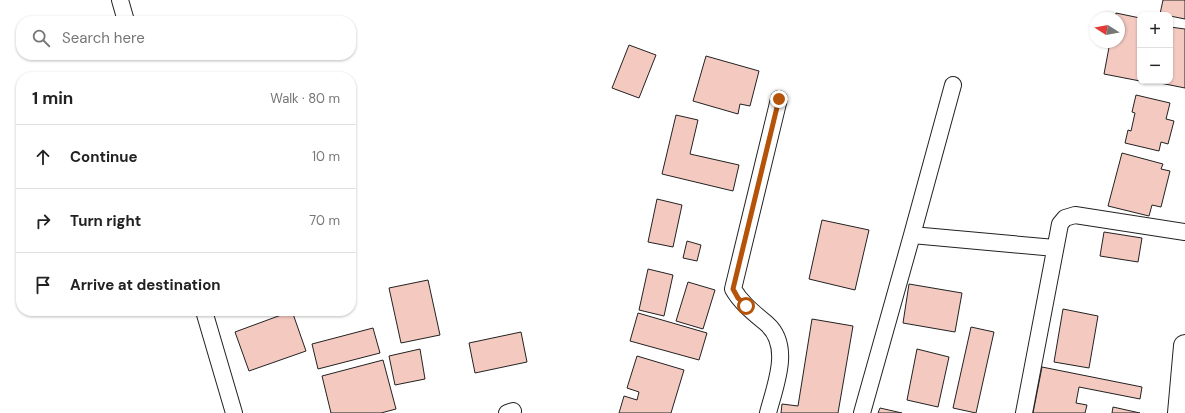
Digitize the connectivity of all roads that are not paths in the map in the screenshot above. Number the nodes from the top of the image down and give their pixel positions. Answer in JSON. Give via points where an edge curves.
{"nodes":[{"id":1,"x":120,"y":0,"type":"edge"},
{"id":2,"x":125,"y":16,"type":"edge"},
{"id":3,"x":953,"y":85,"type":"dead end"},
{"id":4,"x":779,"y":99,"type":"dead end"},
{"id":5,"x":1185,"y":232,"type":"edge"},
{"id":6,"x":912,"y":235,"type":"junction"},
{"id":7,"x":1056,"y":248,"type":"junction"},
{"id":8,"x":205,"y":316,"type":"edge"},
{"id":9,"x":1185,"y":346,"type":"edge"},
{"id":10,"x":234,"y":413,"type":"edge"},
{"id":11,"x":768,"y":413,"type":"edge"},
{"id":12,"x":862,"y":413,"type":"edge"},
{"id":13,"x":1024,"y":413,"type":"edge"},
{"id":14,"x":1179,"y":413,"type":"edge"}],
"edges":[{"from":1,"to":2,"type":"street"},
{"from":3,"to":6,"type":"street"},
{"from":4,"to":11,"type":"street","via":[[733,289],[738,298],[773,329],[780,347],[779,368]]},
{"from":5,"to":7,"type":"street","via":[[1075,215],[1065,218],[1060,224]]},
{"from":6,"to":7,"type":"street"},
{"from":6,"to":12,"type":"street"},
{"from":7,"to":13,"type":"street"},
{"from":8,"to":10,"type":"street"},
{"from":9,"to":14,"type":"street"}]}
